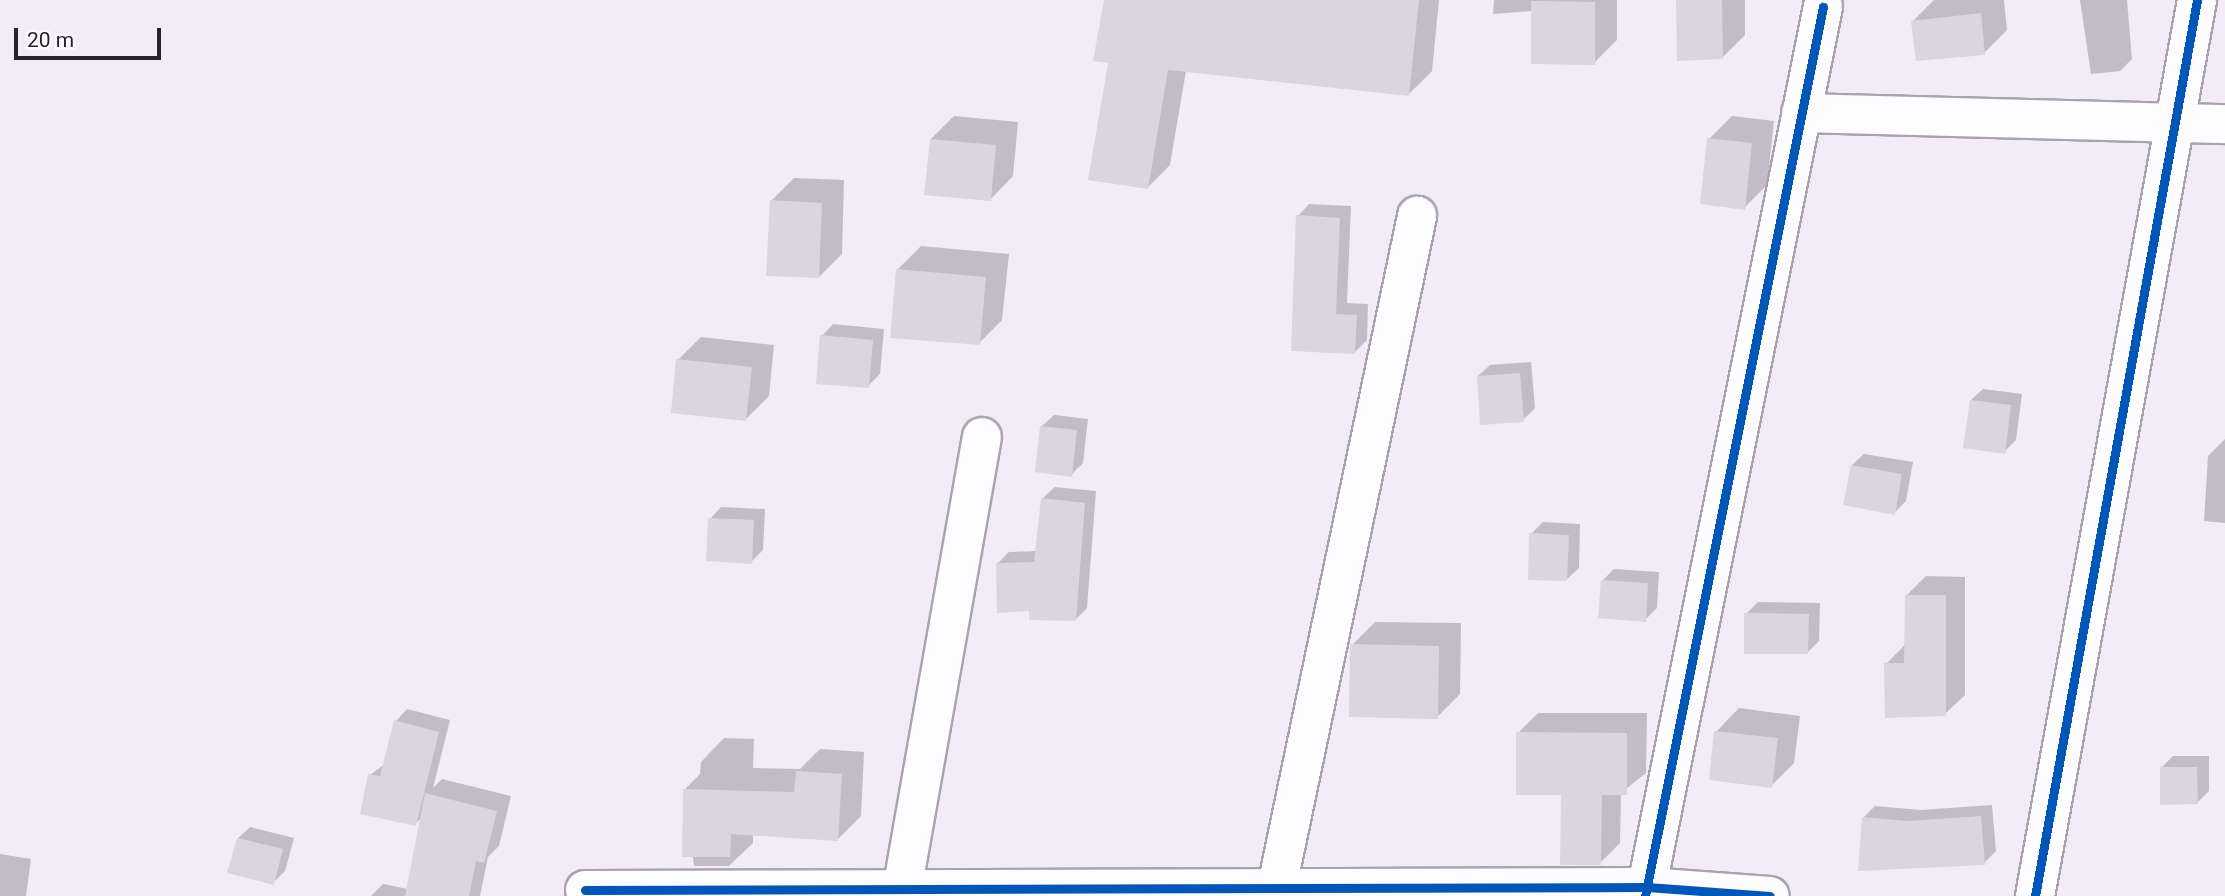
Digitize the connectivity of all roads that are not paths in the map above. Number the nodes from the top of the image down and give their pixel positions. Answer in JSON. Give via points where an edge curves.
{"nodes":[{"id":1,"x":2197,"y":0,"type":"edge"},
{"id":2,"x":1823,"y":7,"type":"dead end"},
{"id":3,"x":1801,"y":113,"type":"junction"},
{"id":4,"x":2175,"y":122,"type":"junction"},
{"id":5,"x":2225,"y":124,"type":"edge"},
{"id":6,"x":1417,"y":215,"type":"dead end"},
{"id":7,"x":982,"y":437,"type":"dead end"},
{"id":8,"x":585,"y":890,"type":"dead end"},
{"id":9,"x":1646,"y":891,"type":"edge"},
{"id":10,"x":902,"y":892,"type":"edge"},
{"id":11,"x":1276,"y":892,"type":"edge"},
{"id":12,"x":1770,"y":896,"type":"edge"},
{"id":13,"x":2035,"y":896,"type":"edge"}],
"edges":[{"from":1,"to":4,"type":"street"},
{"from":2,"to":3,"type":"street"},
{"from":3,"to":4,"type":"street"},
{"from":3,"to":9,"type":"street"},
{"from":4,"to":5,"type":"street"},
{"from":4,"to":13,"type":"street"},
{"from":6,"to":11,"type":"street"},
{"from":7,"to":10,"type":"street"},
{"from":8,"to":10,"type":"street"},
{"from":9,"to":11,"type":"street"},
{"from":9,"to":12,"type":"street"},
{"from":10,"to":11,"type":"street"}]}
